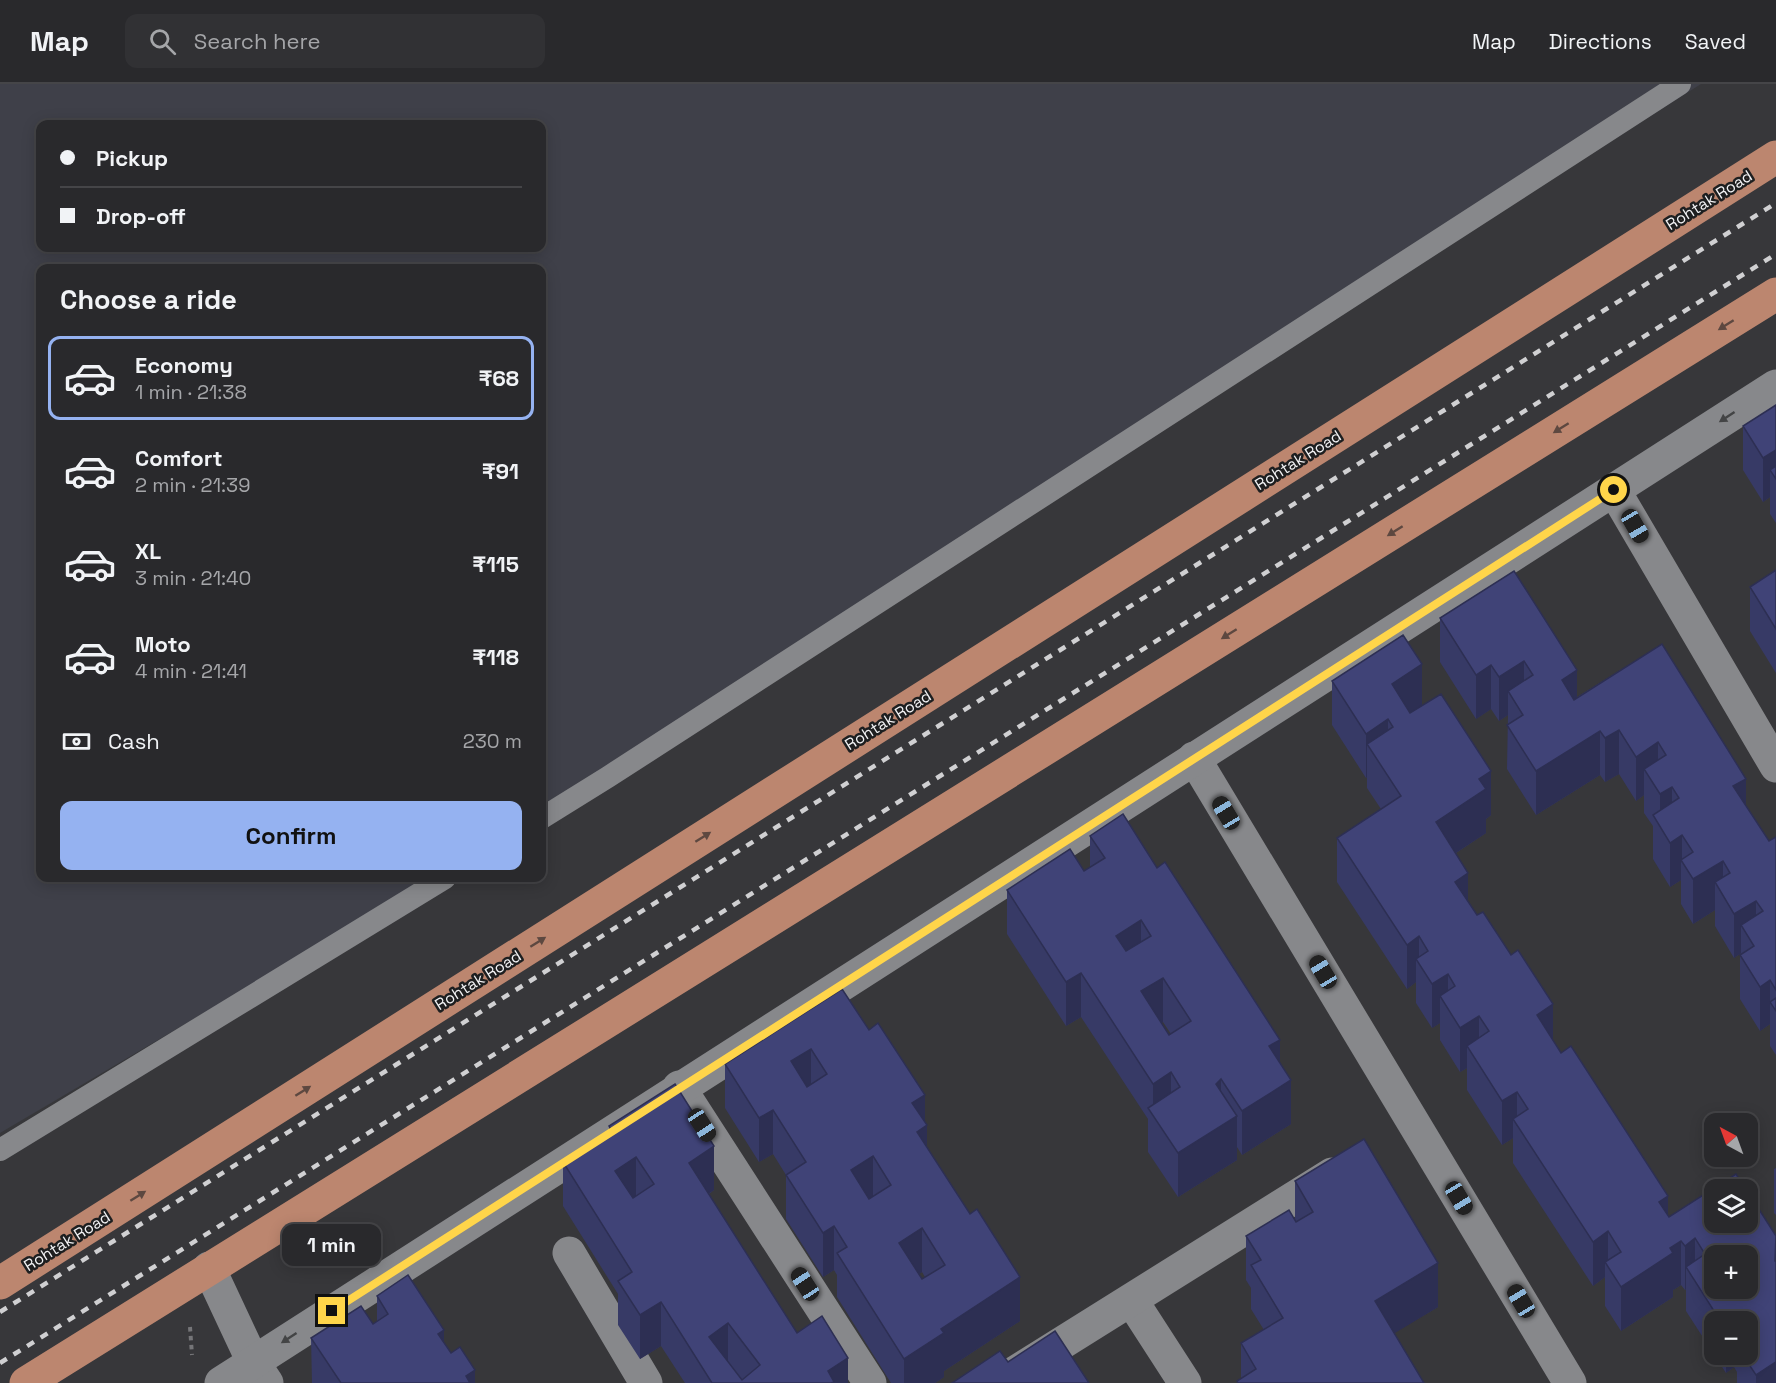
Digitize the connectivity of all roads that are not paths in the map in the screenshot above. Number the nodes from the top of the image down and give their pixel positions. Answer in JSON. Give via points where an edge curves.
{"nodes":[{"id":1,"x":1680,"y":84,"type":"edge"},
{"id":2,"x":1776,"y":157,"type":"edge"},
{"id":3,"x":1776,"y":294,"type":"edge"},
{"id":4,"x":1776,"y":386,"type":"edge"},
{"id":5,"x":1614,"y":490,"type":"junction"},
{"id":6,"x":1194,"y":758,"type":"junction"},
{"id":7,"x":1776,"y":766,"type":"edge"},
{"id":8,"x":546,"y":815,"type":"edge"},
{"id":9,"x":438,"y":882,"type":"edge"},
{"id":10,"x":680,"y":1087,"type":"junction"},
{"id":11,"x":0,"y":1150,"type":"edge"},
{"id":12,"x":1337,"y":1171,"type":"edge"},
{"id":13,"x":569,"y":1253,"type":"dead end"},
{"id":14,"x":198,"y":1275,"type":"junction"},
{"id":15,"x":0,"y":1283,"type":"edge"},
{"id":16,"x":1132,"y":1301,"type":"junction"},
{"id":17,"x":260,"y":1372,"type":"edge"},
{"id":18,"x":26,"y":1383,"type":"edge"},
{"id":19,"x":221,"y":1383,"type":"edge"},
{"id":20,"x":646,"y":1383,"type":"edge"},
{"id":21,"x":870,"y":1383,"type":"edge"},
{"id":22,"x":998,"y":1383,"type":"edge"},
{"id":23,"x":1185,"y":1383,"type":"edge"},
{"id":24,"x":1570,"y":1383,"type":"edge"}],
"edges":[{"from":1,"to":8,"type":"lane"},
{"from":15,"to":2,"type":"main road","name":"Rohtak Road","one_way":true},
{"from":3,"to":14,"type":"main road","one_way":true},
{"from":4,"to":5,"type":"street","one_way":true},
{"from":5,"to":6,"type":"street"},
{"from":5,"to":7,"type":"street"},
{"from":6,"to":10,"type":"street"},
{"from":6,"to":24,"type":"street"},
{"from":9,"to":11,"type":"lane"},
{"from":10,"to":17,"type":"street","one_way":true},
{"from":10,"to":21,"type":"street"},
{"from":12,"to":16,"type":"street"},
{"from":13,"to":20,"type":"street"},
{"from":14,"to":17,"type":"street"},
{"from":14,"to":18,"type":"main road"},
{"from":16,"to":22,"type":"street"},
{"from":16,"to":23,"type":"street"},
{"from":17,"to":19,"type":"street"}]}
